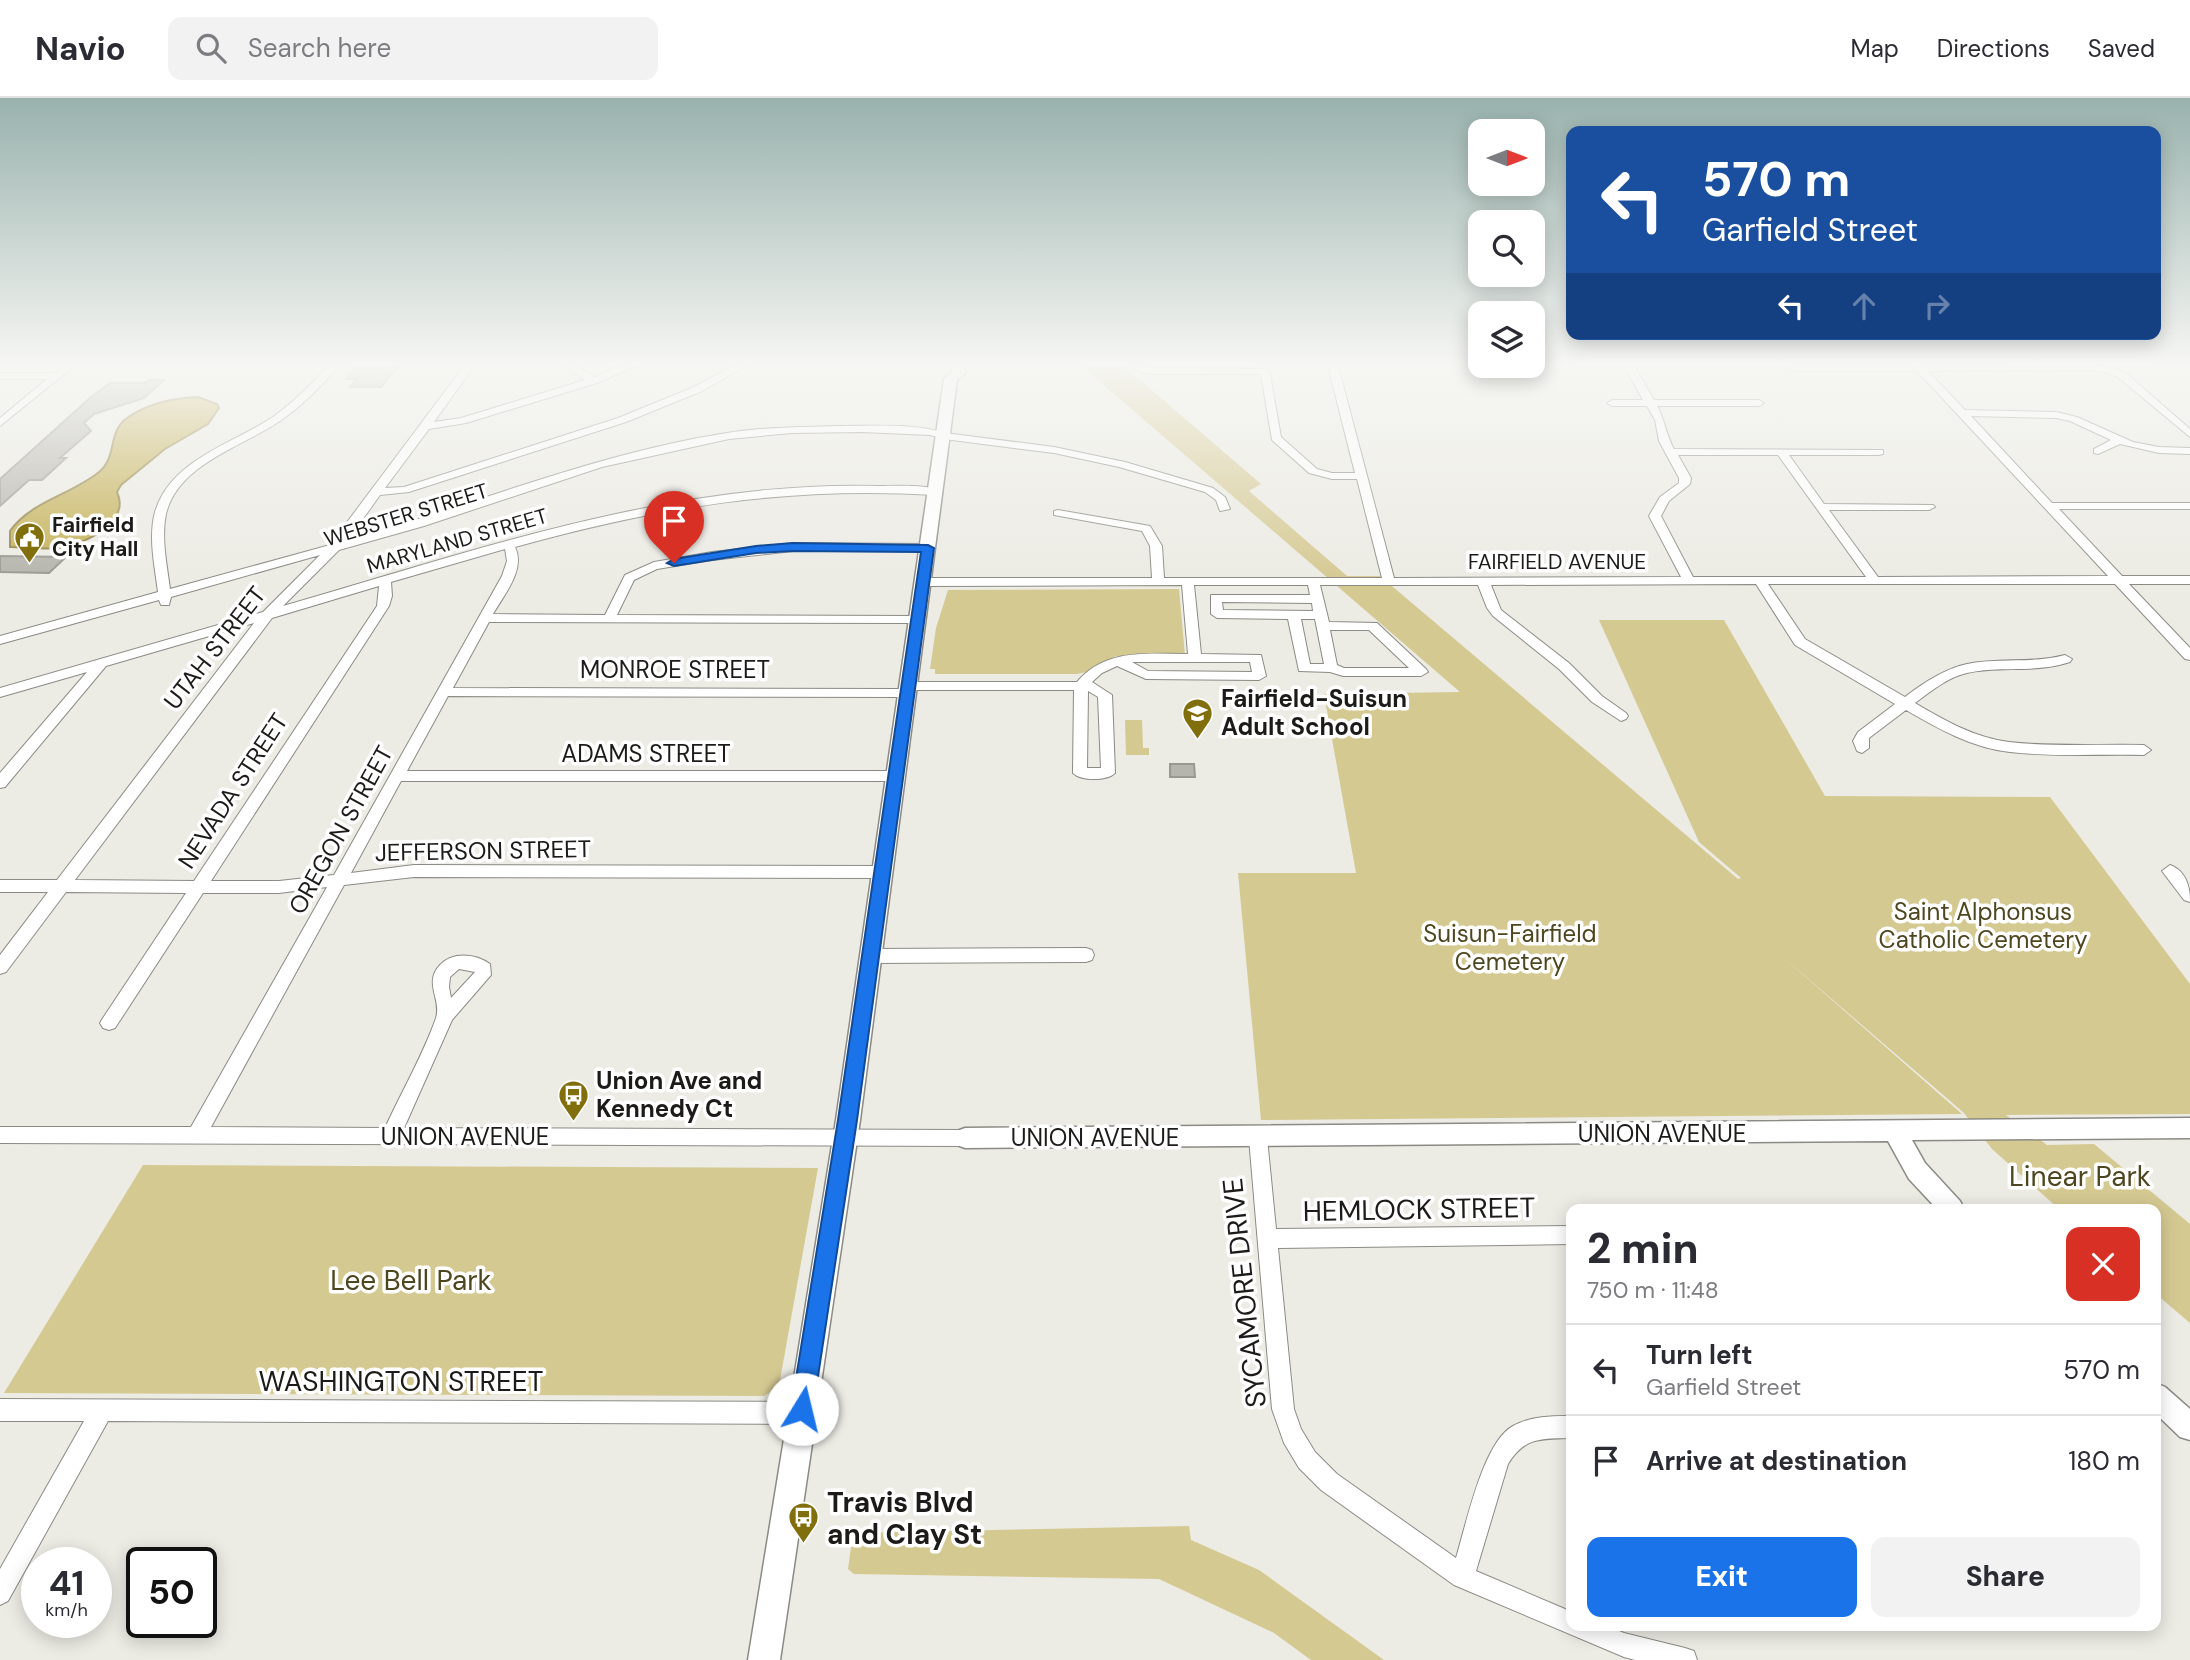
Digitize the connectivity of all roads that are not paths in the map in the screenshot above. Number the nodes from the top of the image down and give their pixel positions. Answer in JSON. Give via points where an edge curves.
{"nodes":[{"id":1,"x":251,"y":435,"type":"edge"},
{"id":2,"x":418,"y":435,"type":"edge"},
{"id":3,"x":575,"y":435,"type":"edge"},
{"id":4,"x":741,"y":435,"type":"edge"},
{"id":5,"x":940,"y":435,"type":"edge"},
{"id":6,"x":1275,"y":435,"type":"edge"},
{"id":7,"x":1351,"y":435,"type":"edge"},
{"id":8,"x":1663,"y":435,"type":"edge"},
{"id":9,"x":1982,"y":435,"type":"edge"},
{"id":10,"x":2106,"y":435,"type":"edge"},
{"id":11,"x":944,"y":436,"type":"junction"},
{"id":12,"x":2118,"y":441,"type":"junction"},
{"id":13,"x":2098,"y":451,"type":"dead end"},
{"id":14,"x":2190,"y":451,"type":"edge"},
{"id":15,"x":1671,"y":452,"type":"junction"},
{"id":16,"x":1781,"y":452,"type":"junction"},
{"id":17,"x":1879,"y":452,"type":"dead end"},
{"id":18,"x":1362,"y":476,"type":"junction"},
{"id":19,"x":377,"y":492,"type":"junction"},
{"id":20,"x":936,"y":492,"type":"junction"},
{"id":21,"x":2050,"y":506,"type":"junction"},
{"id":22,"x":2190,"y":506,"type":"edge"},
{"id":23,"x":1820,"y":507,"type":"junction"},
{"id":24,"x":1929,"y":507,"type":"dead end"},
{"id":25,"x":1224,"y":509,"type":"dead end"},
{"id":26,"x":1058,"y":513,"type":"dead end"},
{"id":27,"x":509,"y":546,"type":"junction"},
{"id":28,"x":334,"y":547,"type":"junction"},
{"id":29,"x":928,"y":548,"type":"junction"},
{"id":30,"x":320,"y":561,"type":"junction"},
{"id":31,"x":1875,"y":580,"type":"junction"},
{"id":32,"x":2118,"y":580,"type":"junction"},
{"id":33,"x":2190,"y":580,"type":"edge"},
{"id":34,"x":386,"y":581,"type":"junction"},
{"id":35,"x":1483,"y":581,"type":"junction"},
{"id":36,"x":1689,"y":581,"type":"junction"},
{"id":37,"x":1760,"y":581,"type":"junction"},
{"id":38,"x":923,"y":582,"type":"junction"},
{"id":39,"x":1158,"y":582,"type":"junction"},
{"id":40,"x":1188,"y":582,"type":"junction"},
{"id":41,"x":1313,"y":582,"type":"junction"},
{"id":42,"x":1389,"y":582,"type":"junction"},
{"id":43,"x":165,"y":599,"type":"junction"},
{"id":44,"x":1317,"y":599,"type":"junction"},
{"id":45,"x":1294,"y":615,"type":"junction"},
{"id":46,"x":266,"y":616,"type":"junction"},
{"id":47,"x":485,"y":618,"type":"junction"},
{"id":48,"x":609,"y":619,"type":"junction"},
{"id":49,"x":918,"y":620,"type":"junction"},
{"id":50,"x":1321,"y":620,"type":"junction"},
{"id":51,"x":0,"y":640,"type":"edge"},
{"id":52,"x":0,"y":650,"type":"edge"},
{"id":53,"x":2190,"y":656,"type":"edge"},
{"id":54,"x":1195,"y":657,"type":"junction"},
{"id":55,"x":2065,"y":659,"type":"dead end"},
{"id":56,"x":1119,"y":661,"type":"junction"},
{"id":57,"x":101,"y":664,"type":"junction"},
{"id":58,"x":1331,"y":668,"type":"junction"},
{"id":59,"x":1081,"y":686,"type":"junction"},
{"id":60,"x":908,"y":689,"type":"junction"},
{"id":61,"x":443,"y":692,"type":"junction"},
{"id":62,"x":0,"y":693,"type":"edge"},
{"id":63,"x":1905,"y":705,"type":"junction"},
{"id":64,"x":1621,"y":716,"type":"dead end"},
{"id":65,"x":1862,"y":748,"type":"dead end"},
{"id":66,"x":2144,"y":750,"type":"dead end"},
{"id":67,"x":397,"y":776,"type":"junction"},
{"id":68,"x":896,"y":776,"type":"junction"},
{"id":69,"x":0,"y":783,"type":"edge"},
{"id":70,"x":2170,"y":871,"type":"dead end"},
{"id":71,"x":883,"y":872,"type":"junction"},
{"id":72,"x":339,"y":879,"type":"junction"},
{"id":73,"x":0,"y":886,"type":"edge"},
{"id":74,"x":62,"y":886,"type":"junction"},
{"id":75,"x":198,"y":886,"type":"junction"},
{"id":76,"x":2190,"y":896,"type":"edge"},
{"id":77,"x":1087,"y":955,"type":"dead end"},
{"id":78,"x":871,"y":956,"type":"junction"},
{"id":79,"x":0,"y":967,"type":"edge"},
{"id":80,"x":444,"y":1016,"type":"dead end"},
{"id":81,"x":109,"y":1023,"type":"dead end"},
{"id":82,"x":2189,"y":1130,"type":"edge"},
{"id":83,"x":1896,"y":1133,"type":"junction"},
{"id":84,"x":0,"y":1135,"type":"edge"},
{"id":85,"x":197,"y":1135,"type":"junction"},
{"id":86,"x":391,"y":1136,"type":"junction"},
{"id":87,"x":845,"y":1137,"type":"junction"},
{"id":88,"x":965,"y":1138,"type":"joint"},
{"id":89,"x":1258,"y":1138,"type":"junction"},
{"id":90,"x":1941,"y":1204,"type":"edge"},
{"id":91,"x":1566,"y":1235,"type":"edge"},
{"id":92,"x":1267,"y":1240,"type":"junction"},
{"id":93,"x":2161,"y":1401,"type":"edge"},
{"id":94,"x":0,"y":1410,"type":"edge"},
{"id":95,"x":102,"y":1410,"type":"junction"},
{"id":96,"x":802,"y":1413,"type":"junction"},
{"id":97,"x":1566,"y":1427,"type":"edge"},
{"id":98,"x":2190,"y":1427,"type":"edge"},
{"id":99,"x":1462,"y":1577,"type":"junction"},
{"id":100,"x":0,"y":1593,"type":"edge"},
{"id":101,"x":1566,"y":1621,"type":"edge"},
{"id":102,"x":1589,"y":1631,"type":"edge"},
{"id":103,"x":764,"y":1660,"type":"edge"},
{"id":104,"x":1685,"y":1660,"type":"edge"}],
"edges":[{"from":1,"to":43,"type":"street","via":[[191,470],[174,486],[162,510],[158,540]]},
{"from":2,"to":19,"type":"street","name":"UTAH STREET"},
{"from":3,"to":19,"type":"street","via":[[405,489]]},
{"from":4,"to":28,"type":"street","name":"WEBSTER STREET","via":[[598,465],[420,524]]},
{"from":5,"to":11,"type":"street","name":"WEBSTER STREET"},
{"from":6,"to":18,"type":"street","via":[[1313,471]]},
{"from":7,"to":18,"type":"street"},
{"from":8,"to":15,"type":"street"},
{"from":9,"to":21,"type":"street"},
{"from":10,"to":12,"type":"street"},
{"from":11,"to":20,"type":"main road"},
{"from":11,"to":25,"type":"street","via":[[1121,464],[1209,490],[1221,499]]},
{"from":11,"to":30,"type":"street","name":"WEBSTER STREET","via":[[930,440],[790,438],[671,454]]},
{"from":12,"to":13,"type":"street"},
{"from":12,"to":14,"type":"street"},
{"from":15,"to":16,"type":"street"},
{"from":15,"to":36,"type":"street","via":[[1684,484],[1664,499],[1655,516]]},
{"from":16,"to":17,"type":"street"},
{"from":16,"to":23,"type":"street"},
{"from":18,"to":42,"type":"street"},
{"from":19,"to":28,"type":"street","name":"UTAH STREET"},
{"from":20,"to":27,"type":"street","name":"MARYLAND STREET","via":[[832,489],[757,493],[640,512]]},
{"from":20,"to":29,"type":"main road"},
{"from":21,"to":22,"type":"street"},
{"from":21,"to":32,"type":"street"},
{"from":23,"to":24,"type":"street"},
{"from":23,"to":31,"type":"street"},
{"from":26,"to":39,"type":"street","via":[[1146,528],[1156,544]]},
{"from":27,"to":34,"type":"street","name":"MARYLAND STREET"},
{"from":27,"to":47,"type":"street","name":"OREGON STREET","via":[[514,562]]},
{"from":28,"to":30,"type":"street","name":"UTAH STREET"},
{"from":28,"to":43,"type":"street","name":"WEBSTER STREET"},
{"from":29,"to":38,"type":"main road"},
{"from":29,"to":48,"type":"street","via":[[793,547],[654,566],[629,578]]},
{"from":30,"to":43,"type":"street","name":"WEBSTER STREET"},
{"from":30,"to":46,"type":"street","name":"UTAH STREET"},
{"from":31,"to":32,"type":"street","name":"FAIRFIELD AVENUE"},
{"from":31,"to":37,"type":"street","name":"FAIRFIELD AVENUE"},
{"from":32,"to":33,"type":"street","name":"FAIRFIELD AVENUE"},
{"from":32,"to":53,"type":"street"},
{"from":34,"to":46,"type":"street","name":"MARYLAND STREET"},
{"from":34,"to":75,"type":"street","name":"NEVADA STREET","via":[[383,606]]},
{"from":35,"to":36,"type":"street","name":"FAIRFIELD AVENUE"},
{"from":35,"to":42,"type":"street","name":"FAIRFIELD AVENUE"},
{"from":35,"to":64,"type":"street","via":[[1497,614]]},
{"from":36,"to":37,"type":"street","name":"FAIRFIELD AVENUE"},
{"from":37,"to":63,"type":"street","via":[[1800,642]]},
{"from":38,"to":39,"type":"street","name":"FAIRFIELD AVENUE"},
{"from":38,"to":49,"type":"main road"},
{"from":39,"to":40,"type":"street","name":"FAIRFIELD AVENUE"},
{"from":40,"to":41,"type":"street","name":"FAIRFIELD AVENUE"},
{"from":40,"to":54,"type":"street"},
{"from":41,"to":42,"type":"street","name":"FAIRFIELD AVENUE"},
{"from":41,"to":44,"type":"street"},
{"from":43,"to":51,"type":"street","name":"WEBSTER STREET"},
{"from":43,"to":52,"type":"street","name":"WEBSTER STREET"},
{"from":44,"to":45,"type":"street","via":[[1215,598],[1217,614]]},
{"from":44,"to":50,"type":"street"},
{"from":45,"to":50,"type":"street"},
{"from":45,"to":58,"type":"street","via":[[1304,668]]},
{"from":46,"to":57,"type":"street","name":"MARYLAND STREET"},
{"from":46,"to":74,"type":"street","name":"UTAH STREET"},
{"from":47,"to":48,"type":"street"},
{"from":47,"to":61,"type":"street","name":"OREGON STREET"},
{"from":48,"to":49,"type":"street"},
{"from":49,"to":60,"type":"main road"},
{"from":50,"to":58,"type":"street"},
{"from":50,"to":58,"type":"street","via":[[1372,626],[1421,673],[1343,673]]},
{"from":54,"to":56,"type":"street"},
{"from":54,"to":56,"type":"street","via":[[1256,658],[1259,676],[1146,676]]},
{"from":55,"to":63,"type":"street","via":[[2048,666],[1965,668]]},
{"from":56,"to":59,"type":"street","via":[[1107,664]]},
{"from":57,"to":62,"type":"street","name":"MARYLAND STREET"},
{"from":57,"to":69,"type":"street"},
{"from":59,"to":59,"type":"street","via":[[1080,773],[1108,773],[1105,695]]},
{"from":59,"to":60,"type":"street","name":"MONROE STREET"},
{"from":60,"to":61,"type":"street","name":"MONROE STREET"},
{"from":60,"to":68,"type":"main road"},
{"from":61,"to":67,"type":"street","name":"OREGON STREET"},
{"from":63,"to":65,"type":"street","via":[[1863,735]]},
{"from":63,"to":66,"type":"street","via":[[1968,736],[2008,747]]},
{"from":67,"to":68,"type":"street","name":"ADAMS STREET"},
{"from":67,"to":72,"type":"street","name":"OREGON STREET"},
{"from":68,"to":71,"type":"main road"},
{"from":70,"to":76,"type":"street"},
{"from":71,"to":72,"type":"street","name":"JEFFERSON STREET","via":[[414,871]]},
{"from":71,"to":78,"type":"main road"},
{"from":72,"to":75,"type":"street","name":"JEFFERSON STREET","via":[[279,887]]},
{"from":72,"to":85,"type":"street","name":"OREGON STREET"},
{"from":73,"to":74,"type":"street","name":"JEFFERSON STREET"},
{"from":74,"to":75,"type":"street","name":"JEFFERSON STREET"},
{"from":74,"to":79,"type":"street","name":"UTAH STREET"},
{"from":75,"to":81,"type":"street","name":"NEVADA STREET"},
{"from":77,"to":78,"type":"street"},
{"from":78,"to":87,"type":"main road"},
{"from":80,"to":86,"type":"street"},
{"from":82,"to":83,"type":"street","name":"UNION AVENUE"},
{"from":83,"to":89,"type":"street","name":"UNION AVENUE"},
{"from":83,"to":90,"type":"street"},
{"from":84,"to":85,"type":"street","name":"UNION AVENUE"},
{"from":85,"to":86,"type":"street","name":"UNION AVENUE"},
{"from":86,"to":87,"type":"street","name":"UNION AVENUE"},
{"from":87,"to":88,"type":"street","name":"UNION AVENUE"},
{"from":87,"to":96,"type":"main road"},
{"from":88,"to":89,"type":"street","name":"UNION AVENUE"},
{"from":89,"to":92,"type":"street","name":"SYCAMORE DRIVE"},
{"from":91,"to":92,"type":"street","name":"HEMLOCK STREET"},
{"from":92,"to":99,"type":"street","name":"SYCAMORE DRIVE","via":[[1283,1409],[1307,1461],[1329,1482]]},
{"from":93,"to":98,"type":"street"},
{"from":94,"to":95,"type":"street","name":"WASHINGTON STREET"},
{"from":95,"to":96,"type":"street","name":"WASHINGTON STREET"},
{"from":95,"to":100,"type":"street"},
{"from":96,"to":103,"type":"main road"},
{"from":97,"to":99,"type":"street","via":[[1523,1431],[1508,1441],[1498,1459]]},
{"from":99,"to":101,"type":"street","name":"SYCAMORE DRIVE"},
{"from":102,"to":104,"type":"street"}]}
